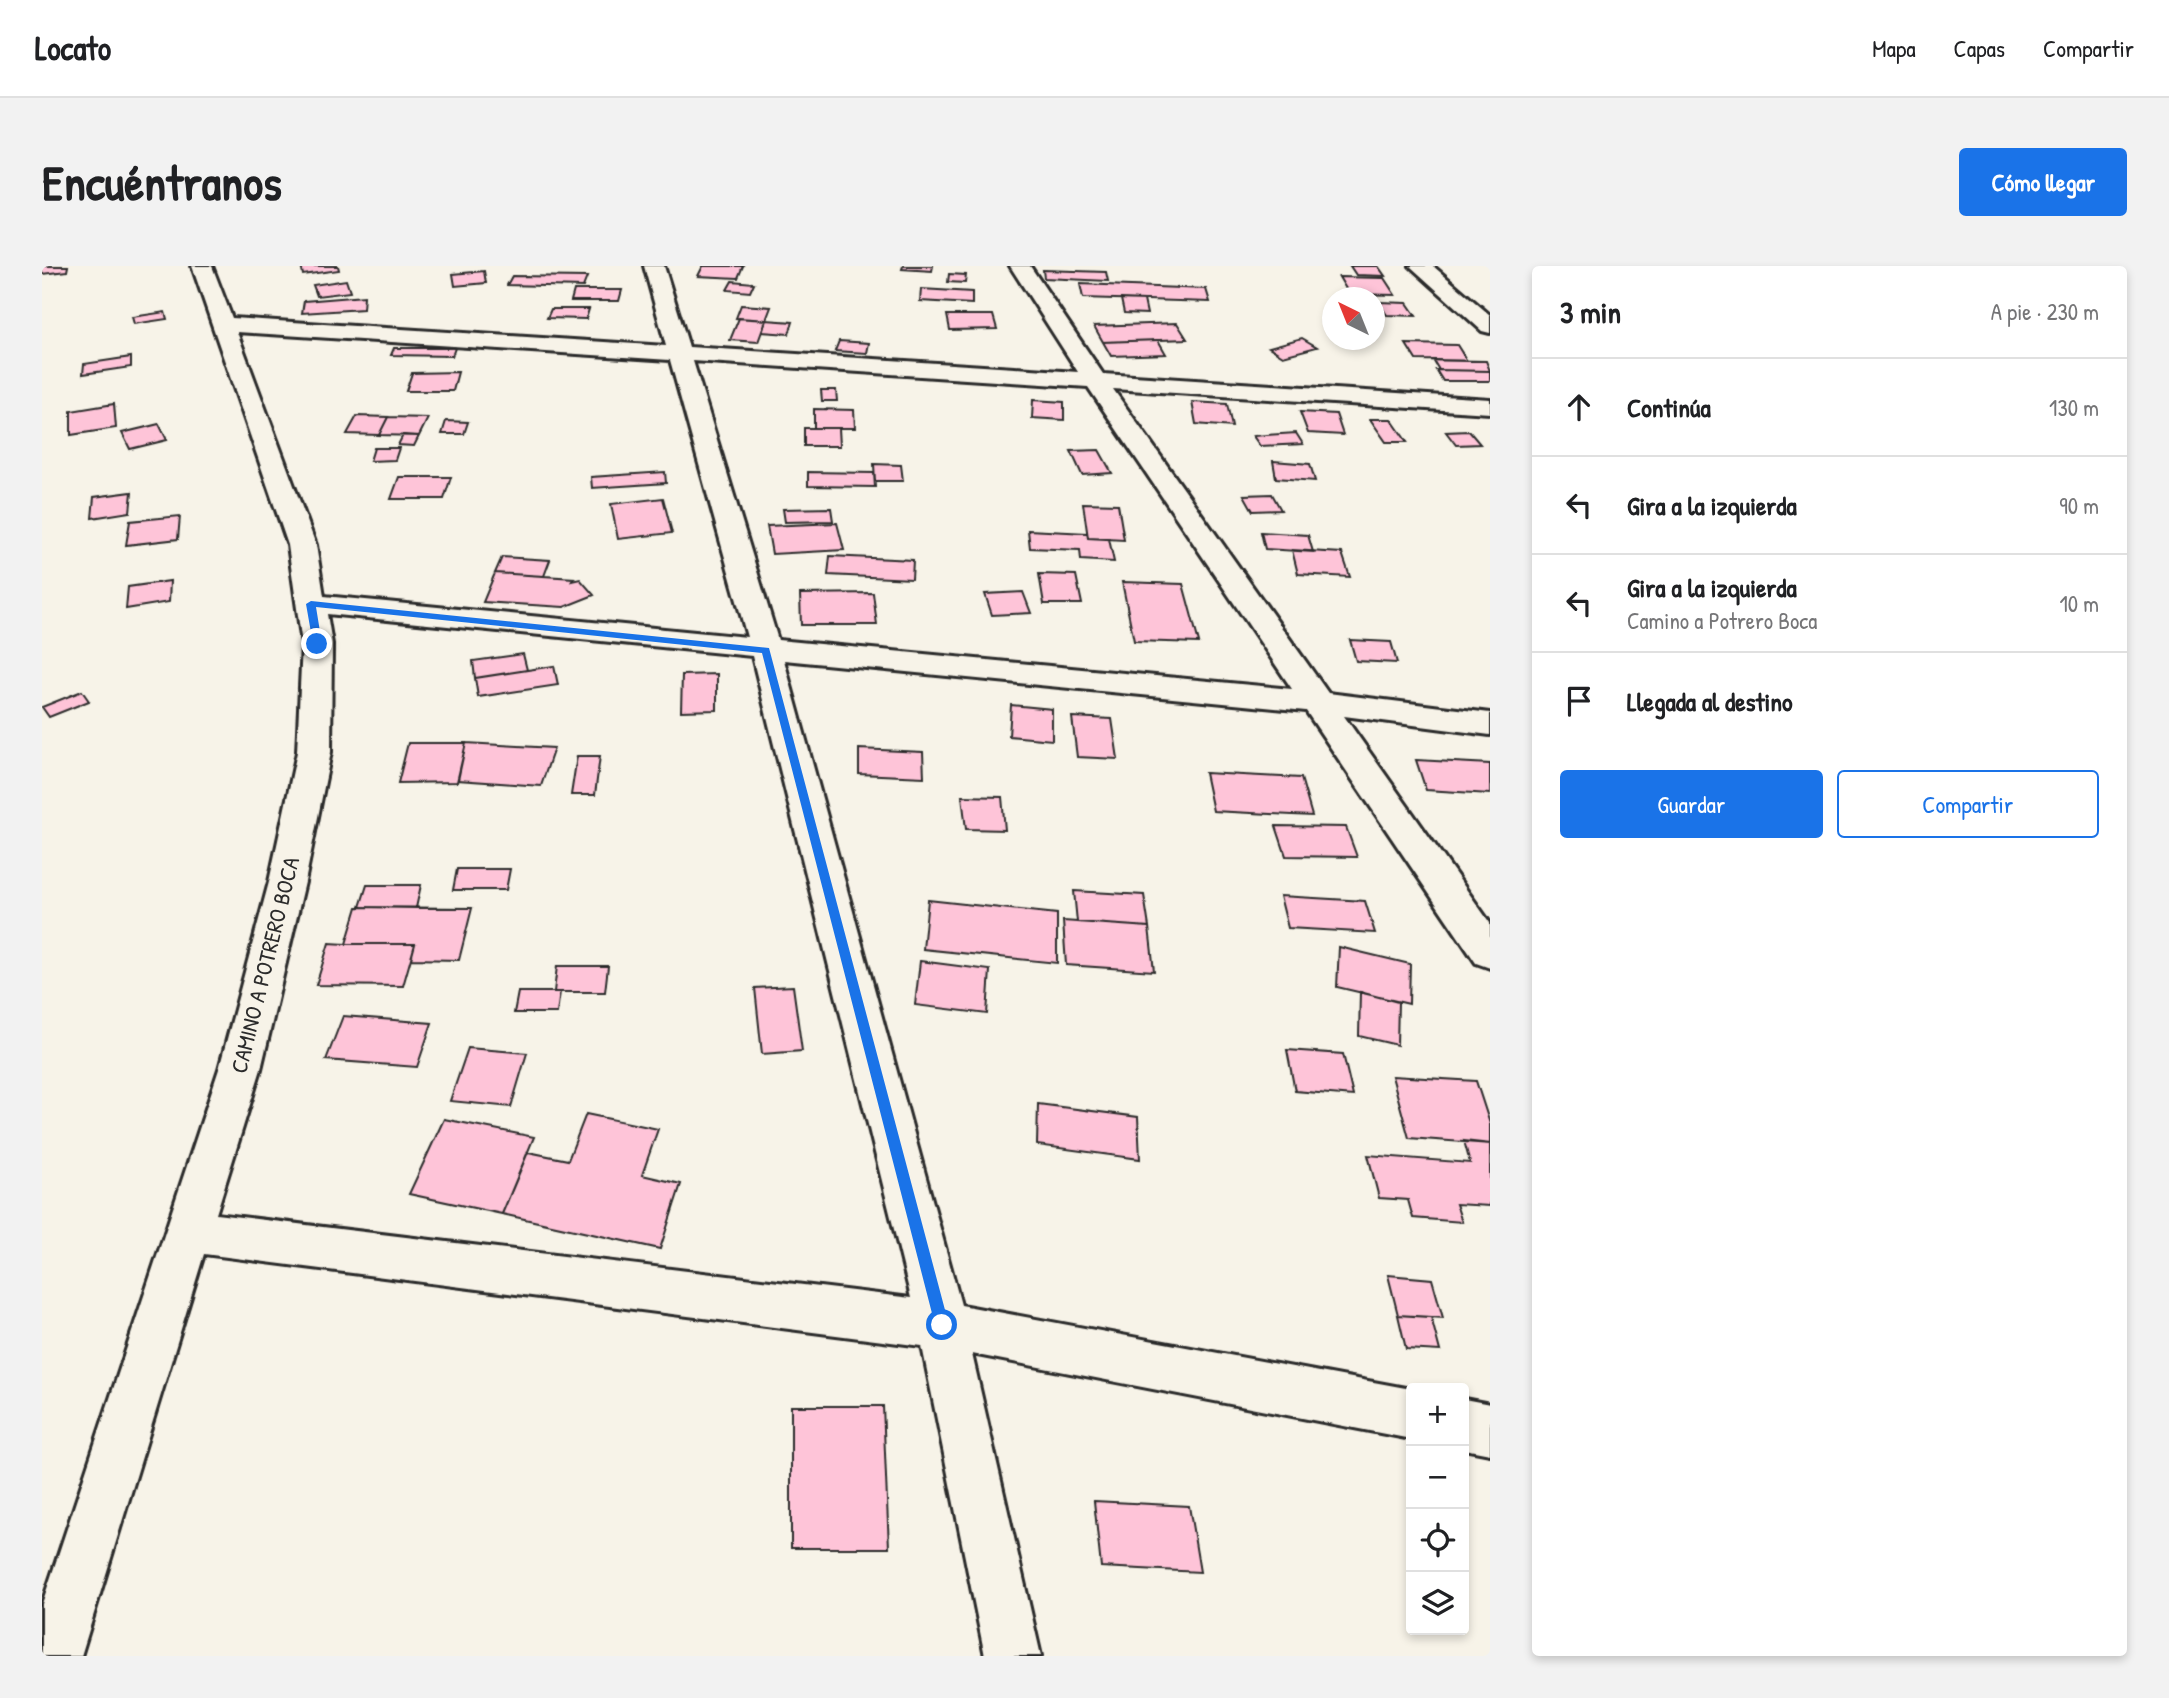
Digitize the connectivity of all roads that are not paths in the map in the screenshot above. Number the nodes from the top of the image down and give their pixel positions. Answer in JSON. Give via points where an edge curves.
{"nodes":[{"id":1,"x":202,"y":266,"type":"edge"},
{"id":2,"x":654,"y":266,"type":"edge"},
{"id":3,"x":1020,"y":266,"type":"edge"},
{"id":4,"x":1420,"y":266,"type":"edge"},
{"id":5,"x":223,"y":324,"type":"junction"},
{"id":6,"x":1490,"y":326,"type":"edge"},
{"id":7,"x":680,"y":354,"type":"junction"},
{"id":8,"x":1095,"y":380,"type":"junction"},
{"id":9,"x":1490,"y":406,"type":"edge"},
{"id":10,"x":311,"y":604,"type":"junction"},
{"id":11,"x":766,"y":650,"type":"junction"},
{"id":12,"x":1317,"y":702,"type":"junction"},
{"id":13,"x":1490,"y":724,"type":"edge"},
{"id":14,"x":1490,"y":953,"type":"edge"},
{"id":15,"x":188,"y":1231,"type":"junction"},
{"id":16,"x":942,"y":1325,"type":"junction"},
{"id":17,"x":1406,"y":1413,"type":"edge"},
{"id":18,"x":1469,"y":1425,"type":"edge"},
{"id":19,"x":1490,"y":1429,"type":"edge"},
{"id":20,"x":53,"y":1656,"type":"edge"},
{"id":21,"x":1013,"y":1656,"type":"edge"}],
"edges":[{"from":1,"to":5,"type":"street","name":"CAMINO A POTRERO BOCA"},
{"from":2,"to":7,"type":"street"},
{"from":3,"to":8,"type":"street"},
{"from":4,"to":6,"type":"street"},
{"from":5,"to":7,"type":"street"},
{"from":5,"to":10,"type":"street","name":"CAMINO A POTRERO BOCA","via":[[302,545]]},
{"from":7,"to":8,"type":"street"},
{"from":7,"to":11,"type":"street"},
{"from":8,"to":9,"type":"street"},
{"from":8,"to":12,"type":"street"},
{"from":10,"to":11,"type":"street"},
{"from":10,"to":15,"type":"street","name":"CAMINO A POTRERO BOCA","via":[[317,644],[314,752],[244,1056]]},
{"from":11,"to":12,"type":"street"},
{"from":11,"to":16,"type":"street"},
{"from":12,"to":13,"type":"street"},
{"from":12,"to":14,"type":"street"},
{"from":15,"to":16,"type":"street"},
{"from":15,"to":20,"type":"street","name":"CAMINO A POTRERO BOCA"},
{"from":16,"to":17,"type":"street"},
{"from":16,"to":21,"type":"street"},
{"from":18,"to":19,"type":"street"}]}
